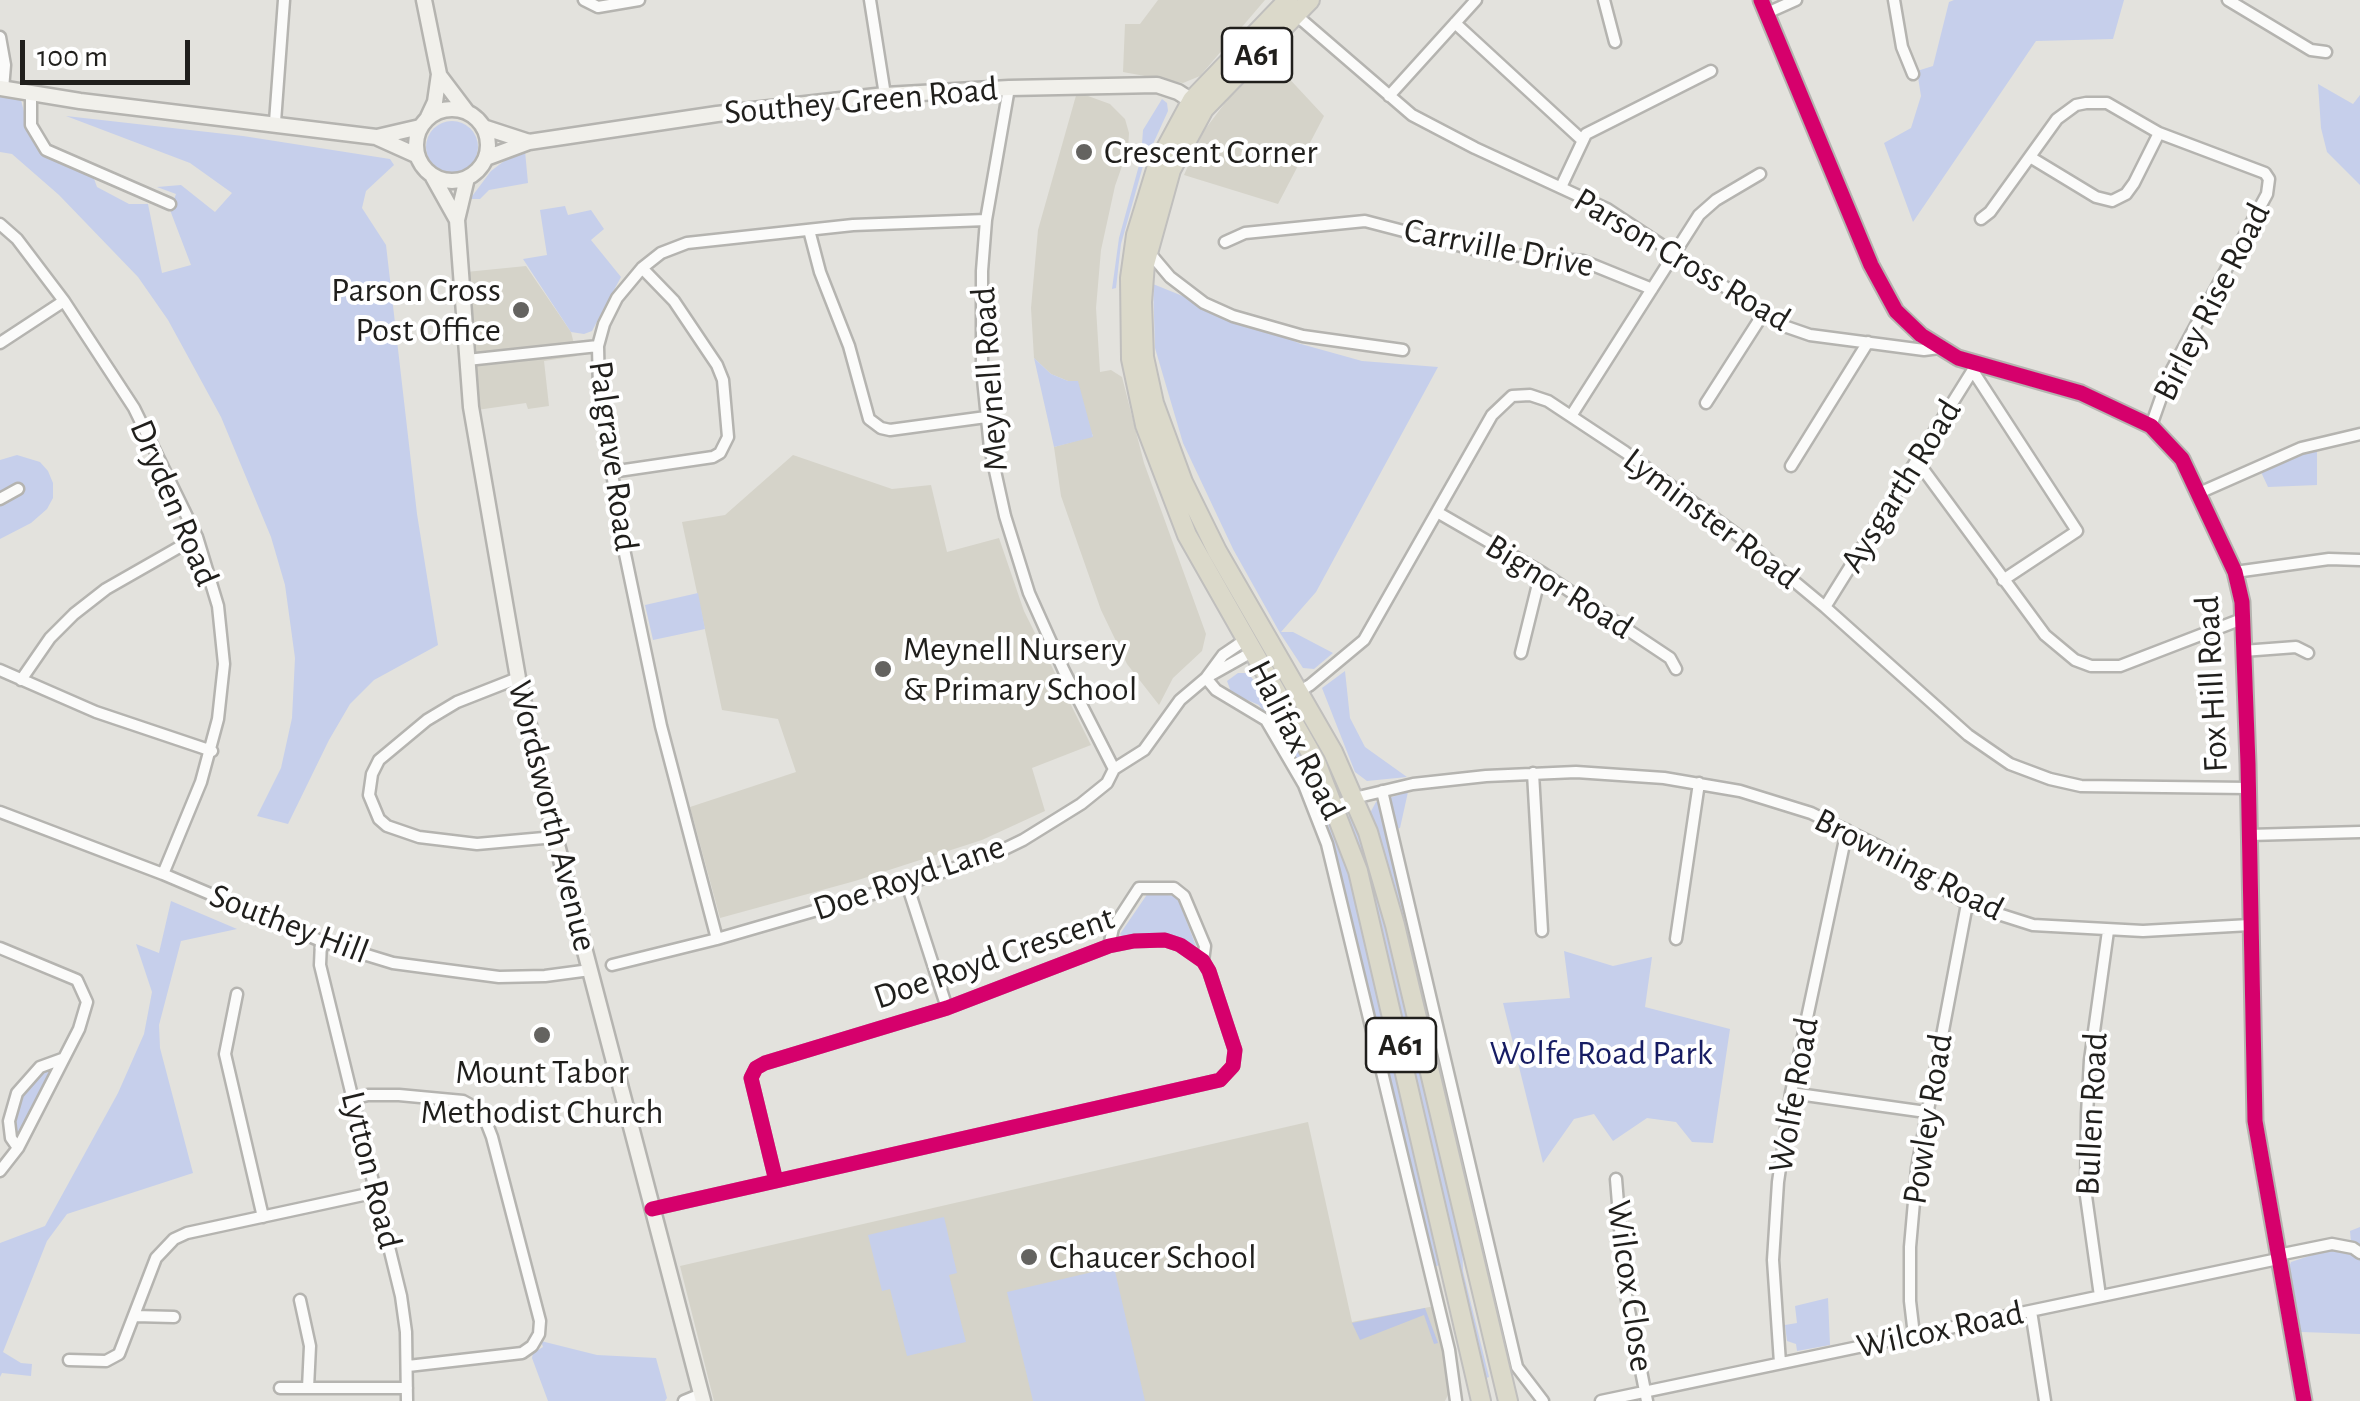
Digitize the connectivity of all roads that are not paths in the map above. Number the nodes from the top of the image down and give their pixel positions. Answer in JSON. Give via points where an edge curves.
{"nodes":[{"id":1,"x":284,"y":0,"type":"edge"},
{"id":2,"x":424,"y":0,"type":"edge"},
{"id":3,"x":584,"y":0,"type":"edge"},
{"id":4,"x":639,"y":0,"type":"edge"},
{"id":5,"x":870,"y":0,"type":"edge"},
{"id":6,"x":1310,"y":0,"type":"edge"},
{"id":7,"x":1476,"y":0,"type":"edge"},
{"id":8,"x":1604,"y":0,"type":"edge"},
{"id":9,"x":1796,"y":0,"type":"edge"},
{"id":10,"x":1894,"y":0,"type":"edge"},
{"id":11,"x":2228,"y":0,"type":"edge"},
{"id":12,"x":1289,"y":4,"type":"edge"},
{"id":13,"x":1764,"y":6,"type":"edge"},
{"id":14,"x":1455,"y":24,"type":"junction"},
{"id":15,"x":0,"y":38,"type":"edge"},
{"id":16,"x":1616,"y":42,"type":"dead end"},
{"id":17,"x":2326,"y":52,"type":"dead end"},
{"id":18,"x":1711,"y":70,"type":"dead end"},
{"id":19,"x":438,"y":74,"type":"junction"},
{"id":20,"x":1912,"y":74,"type":"dead end"},
{"id":21,"x":1,"y":88,"type":"edge"},
{"id":22,"x":1009,"y":88,"type":"junction"},
{"id":23,"x":32,"y":93,"type":"junction"},
{"id":24,"x":885,"y":95,"type":"junction"},
{"id":25,"x":1389,"y":96,"type":"junction"},
{"id":26,"x":1198,"y":104,"type":"junction"},
{"id":27,"x":467,"y":112,"type":"junction"},
{"id":28,"x":275,"y":122,"type":"junction"},
{"id":29,"x":424,"y":122,"type":"junction"},
{"id":30,"x":483,"y":127,"type":"junction"},
{"id":31,"x":2159,"y":133,"type":"junction"},
{"id":32,"x":376,"y":137,"type":"junction"},
{"id":33,"x":1582,"y":139,"type":"junction"},
{"id":34,"x":529,"y":142,"type":"junction"},
{"id":35,"x":416,"y":155,"type":"junction"},
{"id":36,"x":2030,"y":157,"type":"junction"},
{"id":37,"x":486,"y":158,"type":"junction"},
{"id":38,"x":1760,"y":174,"type":"dead end"},
{"id":39,"x":432,"y":176,"type":"junction"},
{"id":40,"x":467,"y":178,"type":"junction"},
{"id":41,"x":1562,"y":187,"type":"junction"},
{"id":42,"x":170,"y":204,"type":"dead end"},
{"id":43,"x":1981,"y":219,"type":"dead end"},
{"id":44,"x":457,"y":220,"type":"junction"},
{"id":45,"x":986,"y":220,"type":"junction"},
{"id":46,"x":0,"y":224,"type":"edge"},
{"id":47,"x":810,"y":230,"type":"junction"},
{"id":48,"x":1225,"y":242,"type":"dead end"},
{"id":49,"x":1148,"y":251,"type":"junction"},
{"id":50,"x":1676,"y":255,"type":"junction"},
{"id":51,"x":642,"y":268,"type":"junction"},
{"id":52,"x":1170,"y":277,"type":"junction"},
{"id":53,"x":1143,"y":286,"type":"junction"},
{"id":54,"x":1652,"y":289,"type":"junction"},
{"id":55,"x":64,"y":300,"type":"junction"},
{"id":56,"x":1763,"y":314,"type":"junction"},
{"id":57,"x":1868,"y":342,"type":"junction"},
{"id":58,"x":0,"y":343,"type":"edge"},
{"id":59,"x":598,"y":346,"type":"junction"},
{"id":60,"x":1940,"y":348,"type":"junction"},
{"id":61,"x":1403,"y":350,"type":"dead end"},
{"id":62,"x":467,"y":360,"type":"junction"},
{"id":63,"x":1975,"y":368,"type":"junction"},
{"id":64,"x":1706,"y":404,"type":"dead end"},
{"id":65,"x":1571,"y":416,"type":"junction"},
{"id":66,"x":986,"y":417,"type":"junction"},
{"id":67,"x":2151,"y":426,"type":"junction"},
{"id":68,"x":2360,"y":434,"type":"edge"},
{"id":69,"x":1918,"y":461,"type":"junction"},
{"id":70,"x":1791,"y":466,"type":"dead end"},
{"id":71,"x":611,"y":472,"type":"junction"},
{"id":72,"x":18,"y":489,"type":"dead end"},
{"id":73,"x":2200,"y":493,"type":"junction"},
{"id":74,"x":0,"y":498,"type":"edge"},
{"id":75,"x":1436,"y":512,"type":"junction"},
{"id":76,"x":197,"y":537,"type":"junction"},
{"id":77,"x":2360,"y":560,"type":"edge"},
{"id":78,"x":1541,"y":572,"type":"junction"},
{"id":79,"x":2235,"y":572,"type":"junction"},
{"id":80,"x":2003,"y":580,"type":"junction"},
{"id":81,"x":1825,"y":608,"type":"junction"},
{"id":82,"x":2242,"y":620,"type":"junction"},
{"id":83,"x":1266,"y":635,"type":"junction"},
{"id":84,"x":1248,"y":646,"type":"junction"},
{"id":85,"x":2243,"y":651,"type":"junction"},
{"id":86,"x":1521,"y":652,"type":"dead end"},
{"id":87,"x":2308,"y":653,"type":"dead end"},
{"id":88,"x":1676,"y":669,"type":"dead end"},
{"id":89,"x":0,"y":670,"type":"edge"},
{"id":90,"x":518,"y":678,"type":"junction"},
{"id":91,"x":1206,"y":678,"type":"junction"},
{"id":92,"x":21,"y":680,"type":"junction"},
{"id":93,"x":1300,"y":691,"type":"junction"},
{"id":94,"x":1282,"y":702,"type":"junction"},
{"id":95,"x":212,"y":751,"type":"junction"},
{"id":96,"x":1114,"y":768,"type":"junction"},
{"id":97,"x":1534,"y":774,"type":"junction"},
{"id":98,"x":1699,"y":782,"type":"junction"},
{"id":99,"x":2248,"y":788,"type":"junction"},
{"id":100,"x":1382,"y":791,"type":"junction"},
{"id":101,"x":1354,"y":798,"type":"junction"},
{"id":102,"x":1334,"y":807,"type":"junction"},
{"id":103,"x":0,"y":812,"type":"edge"},
{"id":104,"x":1847,"y":830,"type":"junction"},
{"id":105,"x":2360,"y":832,"type":"edge"},
{"id":106,"x":2250,"y":835,"type":"junction"},
{"id":107,"x":554,"y":837,"type":"junction"},
{"id":108,"x":163,"y":874,"type":"junction"},
{"id":109,"x":908,"y":884,"type":"junction"},
{"id":110,"x":1967,"y":904,"type":"junction"},
{"id":111,"x":2250,"y":925,"type":"junction"},
{"id":112,"x":1542,"y":931,"type":"dead end"},
{"id":113,"x":2108,"y":931,"type":"junction"},
{"id":114,"x":717,"y":939,"type":"junction"},
{"id":115,"x":1676,"y":940,"type":"dead end"},
{"id":116,"x":321,"y":941,"type":"junction"},
{"id":117,"x":1109,"y":946,"type":"junction"},
{"id":118,"x":0,"y":948,"type":"edge"},
{"id":119,"x":1203,"y":961,"type":"junction"},
{"id":120,"x":612,"y":966,"type":"dead end"},
{"id":121,"x":590,"y":970,"type":"junction"},
{"id":122,"x":238,"y":994,"type":"dead end"},
{"id":123,"x":947,"y":1008,"type":"junction"},
{"id":124,"x":62,"y":1059,"type":"junction"},
{"id":125,"x":1791,"y":1093,"type":"junction"},
{"id":126,"x":352,"y":1099,"type":"junction"},
{"id":127,"x":1926,"y":1112,"type":"junction"},
{"id":128,"x":18,"y":1148,"type":"junction"},
{"id":129,"x":0,"y":1171,"type":"edge"},
{"id":130,"x":1616,"y":1179,"type":"dead end"},
{"id":131,"x":776,"y":1182,"type":"junction"},
{"id":132,"x":377,"y":1192,"type":"junction"},
{"id":133,"x":652,"y":1209,"type":"junction"},
{"id":134,"x":263,"y":1216,"type":"junction"},
{"id":135,"x":2360,"y":1253,"type":"edge"},
{"id":136,"x":2278,"y":1257,"type":"junction"},
{"id":137,"x":2100,"y":1296,"type":"junction"},
{"id":138,"x":300,"y":1300,"type":"dead end"},
{"id":139,"x":2030,"y":1311,"type":"junction"},
{"id":140,"x":135,"y":1316,"type":"junction"},
{"id":141,"x":174,"y":1317,"type":"dead end"},
{"id":142,"x":1914,"y":1335,"type":"junction"},
{"id":143,"x":69,"y":1360,"type":"dead end"},
{"id":144,"x":1780,"y":1363,"type":"junction"},
{"id":145,"x":408,"y":1366,"type":"junction"},
{"id":146,"x":280,"y":1388,"type":"dead end"},
{"id":147,"x":308,"y":1388,"type":"junction"},
{"id":148,"x":407,"y":1388,"type":"junction"},
{"id":149,"x":1646,"y":1396,"type":"edge"},
{"id":150,"x":702,"y":1398,"type":"edge"},
{"id":151,"x":407,"y":1401,"type":"edge"},
{"id":152,"x":684,"y":1401,"type":"edge"},
{"id":153,"x":1456,"y":1401,"type":"edge"},
{"id":154,"x":1481,"y":1401,"type":"edge"},
{"id":155,"x":1508,"y":1401,"type":"edge"},
{"id":156,"x":1543,"y":1401,"type":"edge"},
{"id":157,"x":1601,"y":1401,"type":"edge"},
{"id":158,"x":2045,"y":1401,"type":"edge"},
{"id":159,"x":2304,"y":1401,"type":"edge"}],
"edges":[{"from":1,"to":28,"type":"street"},
{"from":2,"to":19,"type":"street"},
{"from":3,"to":4,"type":"street","via":[[598,7]]},
{"from":5,"to":24,"type":"street"},
{"from":6,"to":12,"type":"highway","name":"Halifax Road","number":"A61"},
{"from":7,"to":14,"type":"street"},
{"from":8,"to":16,"type":"street"},
{"from":9,"to":13,"type":"street"},
{"from":10,"to":20,"type":"street"},
{"from":11,"to":17,"type":"street","via":[[2311,50]]},
{"from":12,"to":25,"type":"street","name":"Parson Cross Road"},
{"from":12,"to":26,"type":"highway","name":"Halifax Road","number":"A61"},
{"from":13,"to":60,"type":"street","name":"Fox Hill Road","via":[[1884,292],[1906,323]]},
{"from":14,"to":25,"type":"street"},
{"from":14,"to":33,"type":"street"},
{"from":15,"to":21,"type":"street"},
{"from":18,"to":33,"type":"street"},
{"from":19,"to":27,"type":"street"},
{"from":19,"to":29,"type":"street"},
{"from":21,"to":23,"type":"street"},
{"from":22,"to":24,"type":"street","name":"Southey Green Road"},
{"from":22,"to":26,"type":"street","name":"Southey Green Road","via":[[1157,85]]},
{"from":22,"to":45,"type":"street","name":"Meynell Road"},
{"from":23,"to":28,"type":"street"},
{"from":23,"to":42,"type":"street","via":[[31,125],[46,150]]},
{"from":24,"to":34,"type":"street","name":"Southey Green Road"},
{"from":25,"to":41,"type":"street","name":"Parson Cross Road","via":[[1438,130]]},
{"from":26,"to":49,"type":"highway","name":"Halifax Road","number":"A61"},
{"from":26,"to":84,"type":"highway","name":"Halifax Road","number":"A61","via":[[1158,163],[1136,235],[1128,296],[1131,359],[1164,481]]},
{"from":27,"to":29,"type":"street","via":[[447,109]]},
{"from":27,"to":30,"type":"street"},
{"from":28,"to":32,"type":"street"},
{"from":29,"to":32,"type":"street"},
{"from":29,"to":35,"type":"street"},
{"from":30,"to":34,"type":"street","name":"Southey Green Road"},
{"from":30,"to":37,"type":"street"},
{"from":31,"to":36,"type":"street","name":"Birley Rise Road","via":[[2107,103],[2086,103],[2056,118]]},
{"from":31,"to":36,"type":"street","via":[[2134,183],[2112,201]]},
{"from":31,"to":67,"type":"street","name":"Birley Rise Road","via":[[2259,169],[2270,186],[2169,376]]},
{"from":32,"to":35,"type":"street"},
{"from":33,"to":41,"type":"street"},
{"from":34,"to":37,"type":"street","name":"Southey Green Road"},
{"from":35,"to":39,"type":"street"},
{"from":36,"to":43,"type":"street","name":"Birley Rise Road"},
{"from":37,"to":40,"type":"street"},
{"from":38,"to":50,"type":"street","via":[[1704,208]]},
{"from":39,"to":40,"type":"street"},
{"from":39,"to":44,"type":"street","name":"Wordsworth Avenue"},
{"from":40,"to":44,"type":"street","name":"Wordsworth Avenue"},
{"from":41,"to":50,"type":"street","name":"Parson Cross Road"},
{"from":44,"to":62,"type":"street","name":"Wordsworth Avenue"},
{"from":45,"to":47,"type":"street","name":"Palgrave Road"},
{"from":45,"to":66,"type":"street","name":"Meynell Road","via":[[980,322]]},
{"from":46,"to":55,"type":"street","name":"Dryden Road"},
{"from":47,"to":51,"type":"street","name":"Palgrave Road","via":[[687,243]]},
{"from":47,"to":66,"type":"street","via":[[869,419],[890,430]]},
{"from":48,"to":54,"type":"street","name":"Carrville Drive","via":[[1245,233],[1365,221],[1488,253],[1583,261]]},
{"from":49,"to":52,"type":"street"},
{"from":49,"to":53,"type":"highway","name":"Halifax Road","number":"A61"},
{"from":50,"to":54,"type":"street"},
{"from":50,"to":56,"type":"street","name":"Parson Cross Road"},
{"from":51,"to":59,"type":"street","name":"Palgrave Road","via":[[617,298]]},
{"from":51,"to":71,"type":"street","via":[[674,301],[717,365],[728,437],[712,456]]},
{"from":52,"to":53,"type":"street"},
{"from":52,"to":61,"type":"street","via":[[1204,303],[1270,328]]},
{"from":53,"to":83,"type":"highway","name":"Halifax Road","number":"A61","via":[[1144,357],[1166,442]]},
{"from":54,"to":65,"type":"street"},
{"from":55,"to":58,"type":"street"},
{"from":55,"to":76,"type":"street","name":"Dryden Road","via":[[134,408]]},
{"from":56,"to":57,"type":"street","name":"Parson Cross Road","via":[[1798,332]]},
{"from":56,"to":64,"type":"street"},
{"from":57,"to":60,"type":"street","name":"Parson Cross Road"},
{"from":57,"to":70,"type":"street"},
{"from":59,"to":62,"type":"street"},
{"from":59,"to":71,"type":"street","name":"Palgrave Road"},
{"from":60,"to":63,"type":"street","name":"Fox Hill Road"},
{"from":62,"to":90,"type":"street","name":"Wordsworth Avenue","via":[[480,474]]},
{"from":63,"to":67,"type":"street","name":"Fox Hill Road","via":[[2058,385]]},
{"from":63,"to":69,"type":"street","name":"Aysgarth Road"},
{"from":63,"to":80,"type":"street","via":[[2077,530]]},
{"from":65,"to":75,"type":"street","name":"Lyminster Road","via":[[1530,395],[1504,400]]},
{"from":65,"to":81,"type":"street","name":"Lyminster Road"},
{"from":66,"to":96,"type":"street","name":"Meynell Road","via":[[1004,516],[1029,594]]},
{"from":67,"to":73,"type":"street","name":"Fox Hill Road","via":[[2182,459]]},
{"from":68,"to":73,"type":"street","via":[[2301,448]]},
{"from":69,"to":80,"type":"street"},
{"from":69,"to":81,"type":"street","name":"Aysgarth Road"},
{"from":71,"to":114,"type":"street","name":"Palgrave Road","via":[[661,726]]},
{"from":72,"to":74,"type":"street"},
{"from":73,"to":79,"type":"street","name":"Fox Hill Road"},
{"from":75,"to":78,"type":"street","name":"Bignor Road"},
{"from":75,"to":93,"type":"street","name":"Lyminster Road","via":[[1364,640]]},
{"from":76,"to":92,"type":"street","via":[[74,614]]},
{"from":76,"to":95,"type":"street","name":"Dryden Road","via":[[223,636]]},
{"from":77,"to":79,"type":"street"},
{"from":78,"to":86,"type":"street"},
{"from":78,"to":88,"type":"street","name":"Bignor Road","via":[[1670,658]]},
{"from":79,"to":82,"type":"street","name":"Fox Hill Road"},
{"from":80,"to":82,"type":"street","via":[[2044,636],[2091,666],[2135,662]]},
{"from":81,"to":99,"type":"street","name":"Lyminster Road","via":[[1968,736],[2030,772],[2105,788]]},
{"from":82,"to":85,"type":"street","name":"Fox Hill Road"},
{"from":83,"to":84,"type":"highway"},
{"from":83,"to":93,"type":"highway","name":"Halifax Road","number":"A61"},
{"from":84,"to":91,"type":"street","name":"Doe Royd Lane"},
{"from":84,"to":94,"type":"highway","name":"Halifax Road","number":"A61"},
{"from":85,"to":87,"type":"street","via":[[2296,647]]},
{"from":85,"to":99,"type":"street","name":"Fox Hill Road"},
{"from":89,"to":92,"type":"street"},
{"from":90,"to":107,"type":"street","name":"Wordsworth Avenue"},
{"from":90,"to":107,"type":"street","via":[[457,702],[413,730],[379,760],[369,794],[387,826],[418,837],[477,844]]},
{"from":91,"to":96,"type":"street","name":"Doe Royd Lane","via":[[1180,700],[1144,750]]},
{"from":91,"to":153,"type":"street","name":"Halifax Road","via":[[1266,720],[1328,844]]},
{"from":92,"to":95,"type":"street"},
{"from":93,"to":94,"type":"street","name":"Lyminster Road"},
{"from":93,"to":101,"type":"highway","name":"Halifax Road","number":"A61"},
{"from":94,"to":102,"type":"highway","name":"Halifax Road","number":"A61"},
{"from":95,"to":108,"type":"street","name":"Dryden Road"},
{"from":96,"to":109,"type":"street","name":"Doe Royd Lane","via":[[1107,784],[1023,840]]},
{"from":97,"to":98,"type":"street","name":"Browning Road","via":[[1617,773]]},
{"from":97,"to":100,"type":"street","name":"Browning Road"},
{"from":97,"to":112,"type":"street"},
{"from":98,"to":104,"type":"street","name":"Browning Road","via":[[1777,801]]},
{"from":98,"to":115,"type":"street"},
{"from":99,"to":106,"type":"street","name":"Fox Hill Road"},
{"from":100,"to":101,"type":"street","name":"Browning Road"},
{"from":100,"to":156,"type":"street","name":"Halifax Road","via":[[1517,1368]]},
{"from":101,"to":102,"type":"street","name":"Browning Road"},
{"from":101,"to":155,"type":"highway","name":"Halifax Road","number":"A61","via":[[1395,925]]},
{"from":102,"to":154,"type":"highway","name":"Halifax Road","number":"A61","via":[[1374,930]]},
{"from":103,"to":108,"type":"street","name":"Southey Hill"},
{"from":104,"to":110,"type":"street","name":"Browning Road"},
{"from":104,"to":125,"type":"street","name":"Wolfe Road"},
{"from":105,"to":106,"type":"street"},
{"from":106,"to":111,"type":"street","name":"Fox Hill Road"},
{"from":107,"to":121,"type":"street","name":"Wordsworth Avenue"},
{"from":108,"to":116,"type":"street","name":"Southey Hill"},
{"from":109,"to":114,"type":"street","name":"Doe Royd Lane"},
{"from":109,"to":123,"type":"street"},
{"from":110,"to":113,"type":"street","name":"Browning Road","via":[[2033,925]]},
{"from":110,"to":127,"type":"street","name":"Powley Road"},
{"from":111,"to":113,"type":"street","name":"Browning Road"},
{"from":111,"to":136,"type":"street","name":"Fox Hill Road","via":[[2255,1121]]},
{"from":113,"to":137,"type":"street","name":"Bullen Road","via":[[2086,1128],[2088,1225]]},
{"from":114,"to":120,"type":"street","name":"Doe Royd Lane"},
{"from":116,"to":121,"type":"street","name":"Southey Hill","via":[[466,975]]},
{"from":116,"to":126,"type":"street","name":"Lytton Road","via":[[320,965]]},
{"from":117,"to":119,"type":"street","name":"Doe Royd Crescent","via":[[1165,940]]},
{"from":117,"to":119,"type":"street","name":"Doe Royd Crescent","via":[[1139,888],[1174,888],[1184,896],[1205,946]]},
{"from":117,"to":123,"type":"street","name":"Doe Royd Crescent"},
{"from":118,"to":124,"type":"street","via":[[78,980],[86,1014]]},
{"from":119,"to":131,"type":"street","name":"Doe Royd Crescent","via":[[1235,1050],[1233,1066],[1220,1080]]},
{"from":121,"to":133,"type":"street","name":"Wordsworth Avenue"},
{"from":122,"to":134,"type":"street","via":[[225,1054]]},
{"from":123,"to":131,"type":"street","name":"Doe Royd Crescent","via":[[756,1068],[751,1078]]},
{"from":124,"to":128,"type":"street"},
{"from":124,"to":128,"type":"street","via":[[40,1068],[17,1093],[9,1121]]},
{"from":125,"to":127,"type":"street"},
{"from":125,"to":144,"type":"street","name":"Wolfe Road","via":[[1774,1219]]},
{"from":126,"to":132,"type":"street","name":"Lytton Road"},
{"from":126,"to":145,"type":"street","via":[[398,1095],[476,1108],[492,1137],[540,1321],[539,1334],[522,1353]]},
{"from":127,"to":142,"type":"street","name":"Powley Road","via":[[1912,1212]]},
{"from":128,"to":129,"type":"street"},
{"from":130,"to":149,"type":"street","name":"Wilcox Close","via":[[1624,1290]]},
{"from":131,"to":133,"type":"street","name":"Doe Royd Crescent"},
{"from":132,"to":134,"type":"street"},
{"from":132,"to":145,"type":"street","name":"Lytton Road","via":[[401,1296]]},
{"from":133,"to":150,"type":"street","name":"Wordsworth Avenue"},
{"from":134,"to":140,"type":"street","via":[[187,1233],[162,1248]]},
{"from":135,"to":136,"type":"street","name":"Wilcox Road","via":[[2332,1244]]},
{"from":136,"to":137,"type":"street","name":"Wilcox Road"},
{"from":136,"to":159,"type":"street","name":"Fox Hill Road"},
{"from":137,"to":139,"type":"street","name":"Wilcox Road"},
{"from":138,"to":147,"type":"street","via":[[310,1346]]},
{"from":139,"to":142,"type":"street","name":"Wilcox Road"},
{"from":139,"to":158,"type":"street"},
{"from":140,"to":141,"type":"street"},
{"from":140,"to":143,"type":"street","via":[[114,1358]]},
{"from":142,"to":144,"type":"street","name":"Wilcox Road"},
{"from":144,"to":149,"type":"street","name":"Wilcox Road"},
{"from":145,"to":148,"type":"street","name":"Lytton Road"},
{"from":146,"to":147,"type":"street"},
{"from":147,"to":148,"type":"street"},
{"from":148,"to":151,"type":"street","name":"Lytton Road"},
{"from":149,"to":157,"type":"street","name":"Wilcox Road"},
{"from":150,"to":152,"type":"street"}]}
